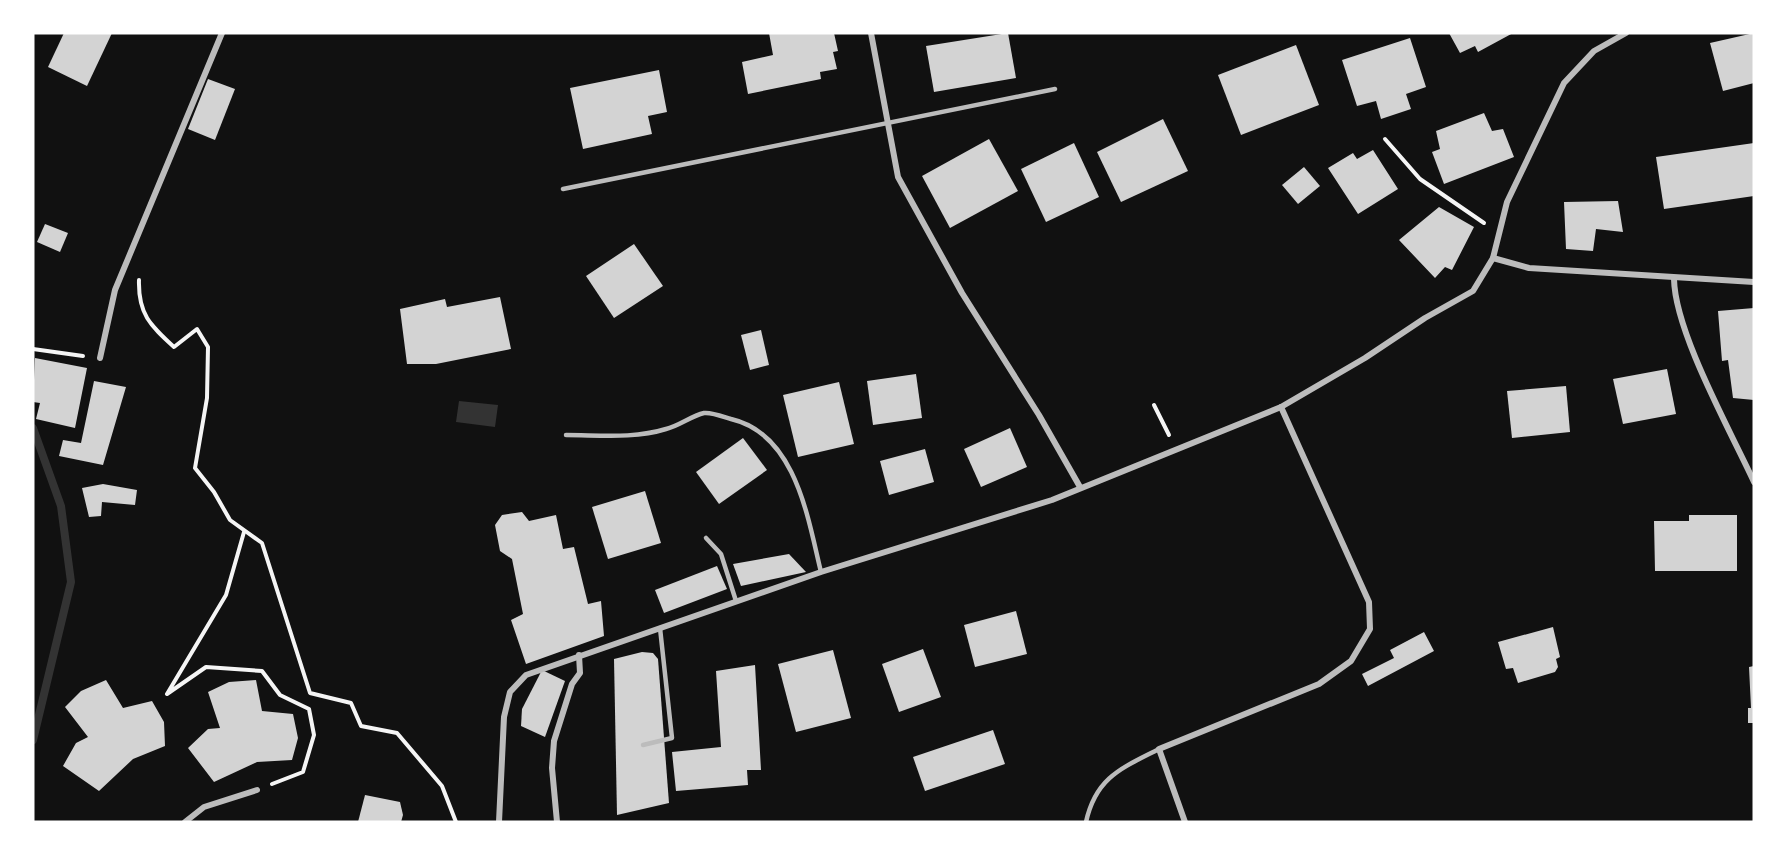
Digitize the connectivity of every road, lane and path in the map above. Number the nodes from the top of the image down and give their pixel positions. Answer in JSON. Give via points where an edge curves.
{"nodes":[{"id":1,"x":222,"y":33,"type":"edge"},
{"id":2,"x":871,"y":33,"type":"edge"},
{"id":3,"x":1626,"y":33,"type":"edge"},
{"id":4,"x":1055,"y":89,"type":"dead end"},
{"id":5,"x":886,"y":123,"type":"junction"},
{"id":6,"x":1385,"y":139,"type":"dead end"},
{"id":7,"x":563,"y":189,"type":"dead end"},
{"id":8,"x":1500,"y":233,"type":"junction"},
{"id":9,"x":1493,"y":258,"type":"junction"},
{"id":10,"x":139,"y":269,"type":"dead end"},
{"id":11,"x":1674,"y":279,"type":"junction"},
{"id":12,"x":1754,"y":282,"type":"edge"},
{"id":13,"x":33,"y":349,"type":"edge"},
{"id":14,"x":100,"y":358,"type":"joint"},
{"id":15,"x":1154,"y":405,"type":"dead end"},
{"id":16,"x":1281,"y":406,"type":"junction"},
{"id":17,"x":566,"y":435,"type":"dead end"},
{"id":18,"x":1176,"y":449,"type":"junction"},
{"id":19,"x":1754,"y":482,"type":"edge"},
{"id":20,"x":1080,"y":487,"type":"junction"},
{"id":21,"x":244,"y":532,"type":"junction"},
{"id":22,"x":706,"y":538,"type":"dead end"},
{"id":23,"x":821,"y":572,"type":"junction"},
{"id":24,"x":736,"y":602,"type":"junction"},
{"id":25,"x":660,"y":628,"type":"junction"},
{"id":26,"x":579,"y":655,"type":"junction"},
{"id":27,"x":643,"y":745,"type":"dead end"},
{"id":28,"x":1159,"y":749,"type":"junction"},
{"id":29,"x":257,"y":790,"type":"joint"},
{"id":30,"x":185,"y":822,"type":"edge"},
{"id":31,"x":456,"y":822,"type":"edge"},
{"id":32,"x":500,"y":822,"type":"edge"},
{"id":33,"x":557,"y":822,"type":"edge"},
{"id":34,"x":1086,"y":822,"type":"edge"},
{"id":35,"x":1185,"y":822,"type":"edge"}],
"edges":[{"from":1,"to":14,"type":"street","via":[[115,290]]},
{"from":2,"to":5,"type":"street"},
{"from":3,"to":8,"type":"street","via":[[1594,51],[1564,83],[1507,202]]},
{"from":4,"to":5,"type":"lane"},
{"from":5,"to":7,"type":"lane"},
{"from":5,"to":20,"type":"street","via":[[898,177],[962,293],[1040,415]]},
{"from":6,"to":8,"type":"path","via":[[1420,179]]},
{"from":8,"to":9,"type":"street"},
{"from":9,"to":11,"type":"street","via":[[1529,268]]},
{"from":9,"to":16,"type":"street","via":[[1473,291]]},
{"from":10,"to":21,"type":"path","via":[[139,301],[151,326],[174,347],[197,329],[208,347],[207,398],[195,468],[230,520]]},
{"from":11,"to":12,"type":"street"},
{"from":11,"to":19,"type":"street","via":[[1675,297],[1700,365]]},
{"from":13,"to":14,"type":"path"},
{"from":15,"to":18,"type":"path"},
{"from":16,"to":18,"type":"street"},
{"from":16,"to":28,"type":"street","via":[[1369,602],[1370,629],[1351,661],[1319,684]]},
{"from":17,"to":23,"type":"lane","via":[[641,435],[706,413],[743,421],[765,437],[790,467],[804,503]]},
{"from":18,"to":20,"type":"street"},
{"from":20,"to":23,"type":"street","via":[[1052,500]]},
{"from":21,"to":29,"type":"path","via":[[226,595],[167,694],[206,667],[262,671],[280,695],[309,710],[314,735],[303,771]]},
{"from":21,"to":31,"type":"path","via":[[262,543],[310,693],[351,703],[361,726],[397,733],[442,786]]},
{"from":22,"to":24,"type":"lane","via":[[721,554]]},
{"from":23,"to":24,"type":"street"},
{"from":24,"to":25,"type":"street"},
{"from":25,"to":26,"type":"street"},
{"from":25,"to":27,"type":"lane","via":[[672,738]]},
{"from":26,"to":32,"type":"street","via":[[526,675],[510,692],[504,717]]},
{"from":26,"to":33,"type":"street","via":[[580,673],[572,684],[554,741]]},
{"from":28,"to":34,"type":"lane","via":[[1114,772],[1093,797]]},
{"from":28,"to":35,"type":"street"},
{"from":29,"to":30,"type":"street","via":[[204,807]]}]}
